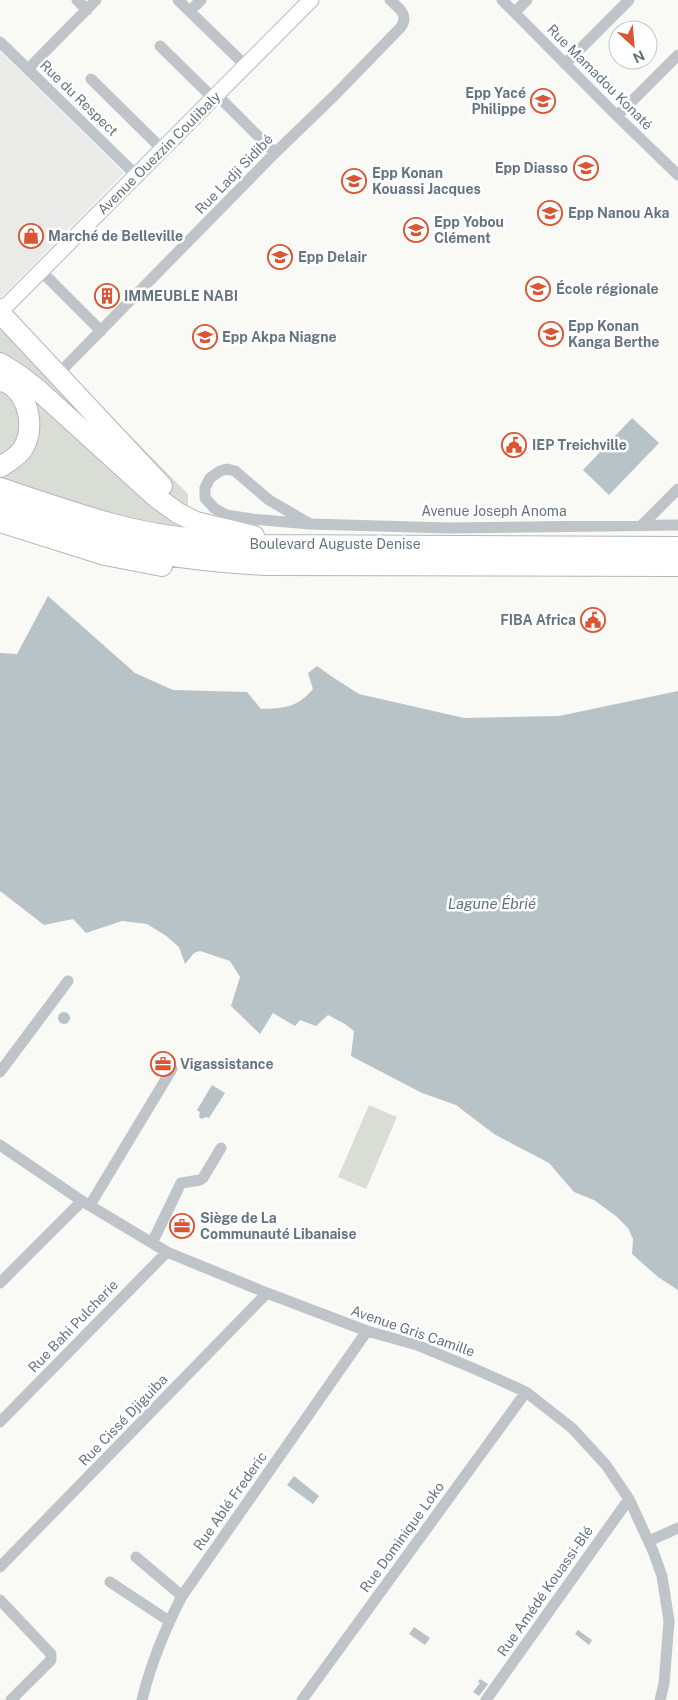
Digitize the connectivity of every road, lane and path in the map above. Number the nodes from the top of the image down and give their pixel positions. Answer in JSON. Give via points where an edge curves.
{"nodes":[{"id":1,"x":77,"y":0,"type":"edge"},
{"id":2,"x":96,"y":0,"type":"edge"},
{"id":3,"x":178,"y":0,"type":"edge"},
{"id":4,"x":201,"y":0,"type":"edge"},
{"id":5,"x":311,"y":0,"type":"edge"},
{"id":6,"x":390,"y":0,"type":"edge"},
{"id":7,"x":502,"y":0,"type":"edge"},
{"id":8,"x":527,"y":0,"type":"edge"},
{"id":9,"x":629,"y":0,"type":"edge"},
{"id":10,"x":87,"y":10,"type":"junction"},
{"id":11,"x":190,"y":12,"type":"junction"},
{"id":12,"x":515,"y":12,"type":"junction"},
{"id":13,"x":0,"y":42,"type":"edge"},
{"id":14,"x":160,"y":46,"type":"dead end"},
{"id":15,"x":678,"y":54,"type":"edge"},
{"id":16,"x":565,"y":64,"type":"junction"},
{"id":17,"x":246,"y":66,"type":"junction"},
{"id":18,"x":28,"y":69,"type":"junction"},
{"id":19,"x":91,"y":79,"type":"dead end"},
{"id":20,"x":215,"y":97,"type":"junction"},
{"id":21,"x":617,"y":116,"type":"junction"},
{"id":22,"x":163,"y":150,"type":"junction"},
{"id":23,"x":275,"y":153,"type":"junction"},
{"id":24,"x":676,"y":171,"type":"edge"},
{"id":25,"x":137,"y":176,"type":"junction"},
{"id":26,"x":41,"y":271,"type":"junction"},
{"id":27,"x":2,"y":312,"type":"edge"},
{"id":28,"x":101,"y":332,"type":"junction"},
{"id":29,"x":66,"y":366,"type":"dead end"},
{"id":30,"x":0,"y":369,"type":"edge"},
{"id":31,"x":0,"y":467,"type":"edge"},
{"id":32,"x":0,"y":488,"type":"edge"},
{"id":33,"x":678,"y":489,"type":"edge"},
{"id":34,"x":0,"y":507,"type":"edge"},
{"id":35,"x":0,"y":522,"type":"edge"},
{"id":36,"x":310,"y":524,"type":"junction"},
{"id":37,"x":642,"y":525,"type":"junction"},
{"id":38,"x":678,"y":525,"type":"edge"},
{"id":39,"x":231,"y":530,"type":"junction"},
{"id":40,"x":678,"y":539,"type":"edge"},
{"id":41,"x":289,"y":545,"type":"junction"},
{"id":42,"x":624,"y":546,"type":"junction"},
{"id":43,"x":678,"y":547,"type":"edge"},
{"id":44,"x":264,"y":565,"type":"junction"},
{"id":45,"x":678,"y":566,"type":"edge"},
{"id":46,"x":68,"y":981,"type":"dead end"},
{"id":47,"x":172,"y":1069,"type":"dead end"},
{"id":48,"x":0,"y":1072,"type":"edge"},
{"id":49,"x":0,"y":1145,"type":"edge"},
{"id":50,"x":222,"y":1148,"type":"dead end"},
{"id":51,"x":86,"y":1203,"type":"junction"},
{"id":52,"x":152,"y":1243,"type":"junction"},
{"id":53,"x":167,"y":1252,"type":"junction"},
{"id":54,"x":0,"y":1282,"type":"edge"},
{"id":55,"x":267,"y":1293,"type":"junction"},
{"id":56,"x":367,"y":1331,"type":"junction"},
{"id":57,"x":526,"y":1392,"type":"junction"},
{"id":58,"x":0,"y":1422,"type":"edge"},
{"id":59,"x":628,"y":1499,"type":"junction"},
{"id":60,"x":678,"y":1528,"type":"edge"},
{"id":61,"x":649,"y":1541,"type":"junction"},
{"id":62,"x":136,"y":1557,"type":"dead end"},
{"id":63,"x":0,"y":1567,"type":"edge"},
{"id":64,"x":110,"y":1582,"type":"dead end"},
{"id":65,"x":182,"y":1596,"type":"junction"},
{"id":66,"x":0,"y":1600,"type":"edge"},
{"id":67,"x":169,"y":1621,"type":"junction"},
{"id":68,"x":11,"y":1700,"type":"edge"},
{"id":69,"x":142,"y":1700,"type":"edge"},
{"id":70,"x":302,"y":1700,"type":"edge"},
{"id":71,"x":486,"y":1700,"type":"edge"},
{"id":72,"x":660,"y":1700,"type":"edge"}],
"edges":[{"from":1,"to":10,"type":"street"},
{"from":2,"to":10,"type":"street"},
{"from":3,"to":11,"type":"street"},
{"from":4,"to":11,"type":"street"},
{"from":5,"to":17,"type":"street","name":"Avenue Ouezzin Coulibaly"},
{"from":6,"to":23,"type":"street","name":"Rue Ladji Sidibé","via":[[402,11],[404,23]]},
{"from":7,"to":12,"type":"street","name":"Rue Mamadou Konaté"},
{"from":8,"to":12,"type":"street"},
{"from":9,"to":16,"type":"street"},
{"from":10,"to":18,"type":"street"},
{"from":11,"to":17,"type":"street"},
{"from":12,"to":16,"type":"street","name":"Rue Mamadou Konaté"},
{"from":13,"to":18,"type":"street","name":"Rue du Respect"},
{"from":14,"to":20,"type":"street"},
{"from":15,"to":21,"type":"street"},
{"from":16,"to":21,"type":"street","name":"Rue Mamadou Konaté"},
{"from":17,"to":20,"type":"street","name":"Avenue Ouezzin Coulibaly"},
{"from":18,"to":25,"type":"street","name":"Rue du Respect"},
{"from":19,"to":22,"type":"street"},
{"from":20,"to":22,"type":"street","name":"Avenue Ouezzin Coulibaly"},
{"from":20,"to":23,"type":"street"},
{"from":21,"to":24,"type":"street","name":"Rue Mamadou Konaté"},
{"from":22,"to":25,"type":"street","name":"Avenue Ouezzin Coulibaly"},
{"from":23,"to":28,"type":"street","name":"Rue Ladji Sidibé"},
{"from":25,"to":26,"type":"street","name":"Avenue Ouezzin Coulibaly"},
{"from":26,"to":27,"type":"street","name":"Avenue Ouezzin Coulibaly"},
{"from":26,"to":28,"type":"street"},
{"from":27,"to":39,"type":"highway","via":[[155,480],[185,507]]},
{"from":28,"to":29,"type":"street","name":"Rue Ladji Sidibé"},
{"from":30,"to":31,"type":"highway","via":[[21,396],[30,422],[23,449]]},
{"from":30,"to":39,"type":"highway","via":[[38,389],[157,498],[178,513],[196,522]]},
{"from":32,"to":41,"type":"highway","name":"Boulevard Auguste Denise","via":[[111,524],[176,537],[252,545]]},
{"from":33,"to":37,"type":"street"},
{"from":34,"to":44,"type":"highway","name":"Boulevard Auguste Denise","via":[[172,556]]},
{"from":35,"to":44,"type":"highway","via":[[105,555],[170,568]]},
{"from":36,"to":36,"type":"street","name":"Avenue Joseph Anoma","via":[[269,500],[235,471],[220,471],[210,478],[205,488],[206,498],[214,508],[226,514]]},
{"from":36,"to":37,"type":"street","name":"Avenue Joseph Anoma","via":[[448,528]]},
{"from":37,"to":38,"type":"street","name":"Avenue Joseph Anoma"},
{"from":39,"to":41,"type":"highway"},
{"from":40,"to":42,"type":"highway"},
{"from":41,"to":42,"type":"highway","name":"Boulevard Auguste Denise"},
{"from":42,"to":43,"type":"highway","name":"Boulevard Auguste Denise"},
{"from":44,"to":45,"type":"highway","name":"Boulevard Auguste Denise"},
{"from":46,"to":48,"type":"street"},
{"from":47,"to":51,"type":"street"},
{"from":49,"to":51,"type":"street","name":"Avenue Gris Camille"},
{"from":50,"to":52,"type":"street","via":[[203,1178],[181,1183]]},
{"from":51,"to":52,"type":"street","name":"Avenue Gris Camille"},
{"from":51,"to":54,"type":"street"},
{"from":52,"to":53,"type":"street","name":"Avenue Gris Camille"},
{"from":53,"to":55,"type":"street","name":"Avenue Gris Camille"},
{"from":53,"to":58,"type":"street","name":"Rue Bahi Pulcherie"},
{"from":55,"to":56,"type":"street","name":"Avenue Gris Camille"},
{"from":55,"to":63,"type":"street","name":"Rue Cissé Djiguiba"},
{"from":56,"to":57,"type":"street","name":"Avenue Gris Camille","via":[[417,1345]]},
{"from":56,"to":65,"type":"street","name":"Rue Ablé Frederic"},
{"from":57,"to":59,"type":"street","name":"Avenue Gris Camille","via":[[572,1428],[606,1465]]},
{"from":57,"to":70,"type":"street","name":"Rue Dominique Loko"},
{"from":59,"to":61,"type":"street","name":"Avenue Gris Camille"},
{"from":59,"to":71,"type":"street","name":"Rue Amédé Kouassi-Blé"},
{"from":60,"to":61,"type":"street"},
{"from":61,"to":72,"type":"street","name":"Avenue Gris Camille","via":[[662,1576],[669,1621]]},
{"from":62,"to":65,"type":"street"},
{"from":64,"to":67,"type":"street"},
{"from":65,"to":67,"type":"street","name":"Rue Ablé Frederic"},
{"from":66,"to":68,"type":"street","via":[[52,1657]]},
{"from":67,"to":69,"type":"street","name":"Rue Ablé Frederic"}]}
